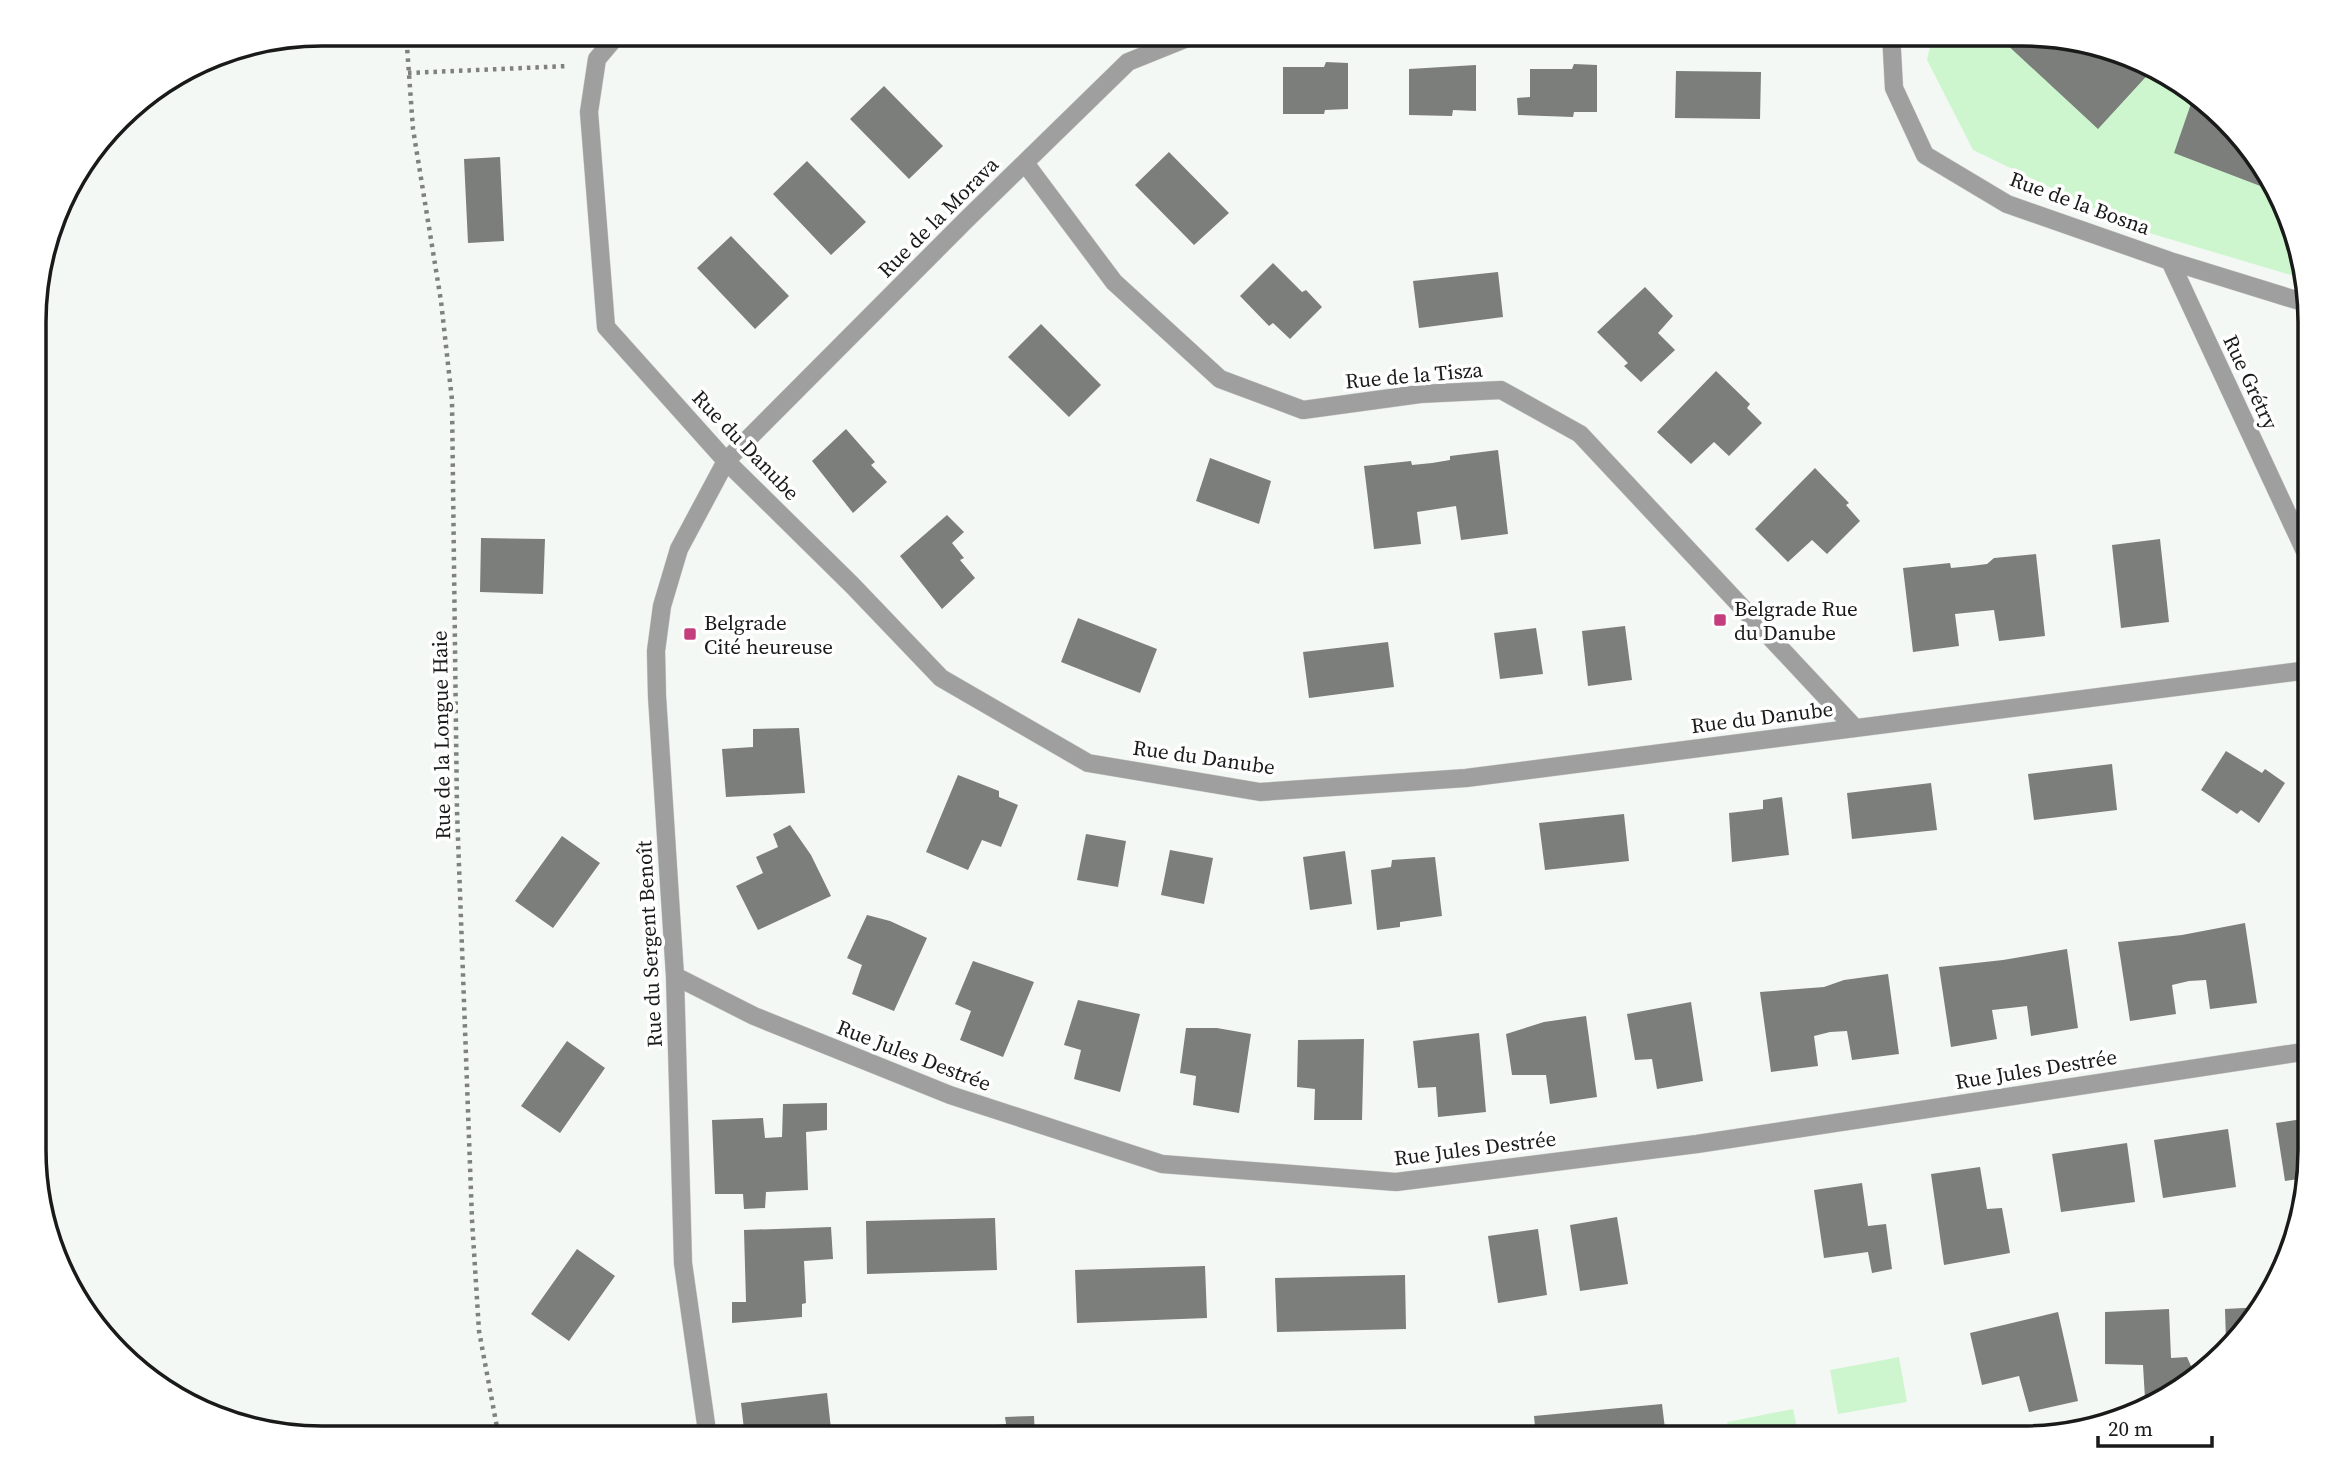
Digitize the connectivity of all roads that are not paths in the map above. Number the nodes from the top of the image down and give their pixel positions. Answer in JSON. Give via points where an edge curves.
{"nodes":[{"id":1,"x":608,"y":46,"type":"edge"},
{"id":2,"x":1168,"y":46,"type":"edge"},
{"id":3,"x":1892,"y":46,"type":"edge"},
{"id":4,"x":1025,"y":163,"type":"junction"},
{"id":5,"x":2170,"y":261,"type":"junction"},
{"id":6,"x":2297,"y":300,"type":"edge"},
{"id":7,"x":726,"y":461,"type":"junction"},
{"id":8,"x":2298,"y":535,"type":"edge"},
{"id":9,"x":2298,"y":671,"type":"edge"},
{"id":10,"x":1855,"y":728,"type":"junction"},
{"id":11,"x":675,"y":975,"type":"junction"},
{"id":12,"x":2298,"y":1053,"type":"edge"},
{"id":13,"x":706,"y":1426,"type":"edge"}],
"edges":[{"from":1,"to":7,"type":"street","name":"Rue du Danube","via":[[597,59],[589,112],[606,327]]},
{"from":2,"to":4,"type":"street","name":"Rue de la Morava","via":[[1128,62]]},
{"from":3,"to":5,"type":"street","name":"Rue de la Bosna","via":[[1894,88],[1926,155],[2007,204]]},
{"from":4,"to":7,"type":"street","name":"Rue de la Morava"},
{"from":4,"to":10,"type":"street","name":"Rue de la Tisza","via":[[1114,282],[1220,379],[1303,410],[1420,394],[1501,390],[1580,434]]},
{"from":5,"to":6,"type":"street","name":"Rue de la Bosna"},
{"from":5,"to":8,"type":"street","name":"Rue Grétry"},
{"from":7,"to":10,"type":"street","name":"Rue du Danube","via":[[941,678],[1088,763],[1260,792],[1466,778]]},
{"from":7,"to":11,"type":"street","name":"Rue du Sergent Benoît","via":[[679,549],[662,606],[656,651]]},
{"from":9,"to":10,"type":"street","name":"Rue du Danube"},
{"from":11,"to":12,"type":"street","name":"Rue Jules Destrée","via":[[754,1016],[950,1095],[1162,1164],[1396,1182],[1697,1144]]},
{"from":11,"to":13,"type":"street","name":"Rue du Sergent Benoît","via":[[683,1264]]}]}
